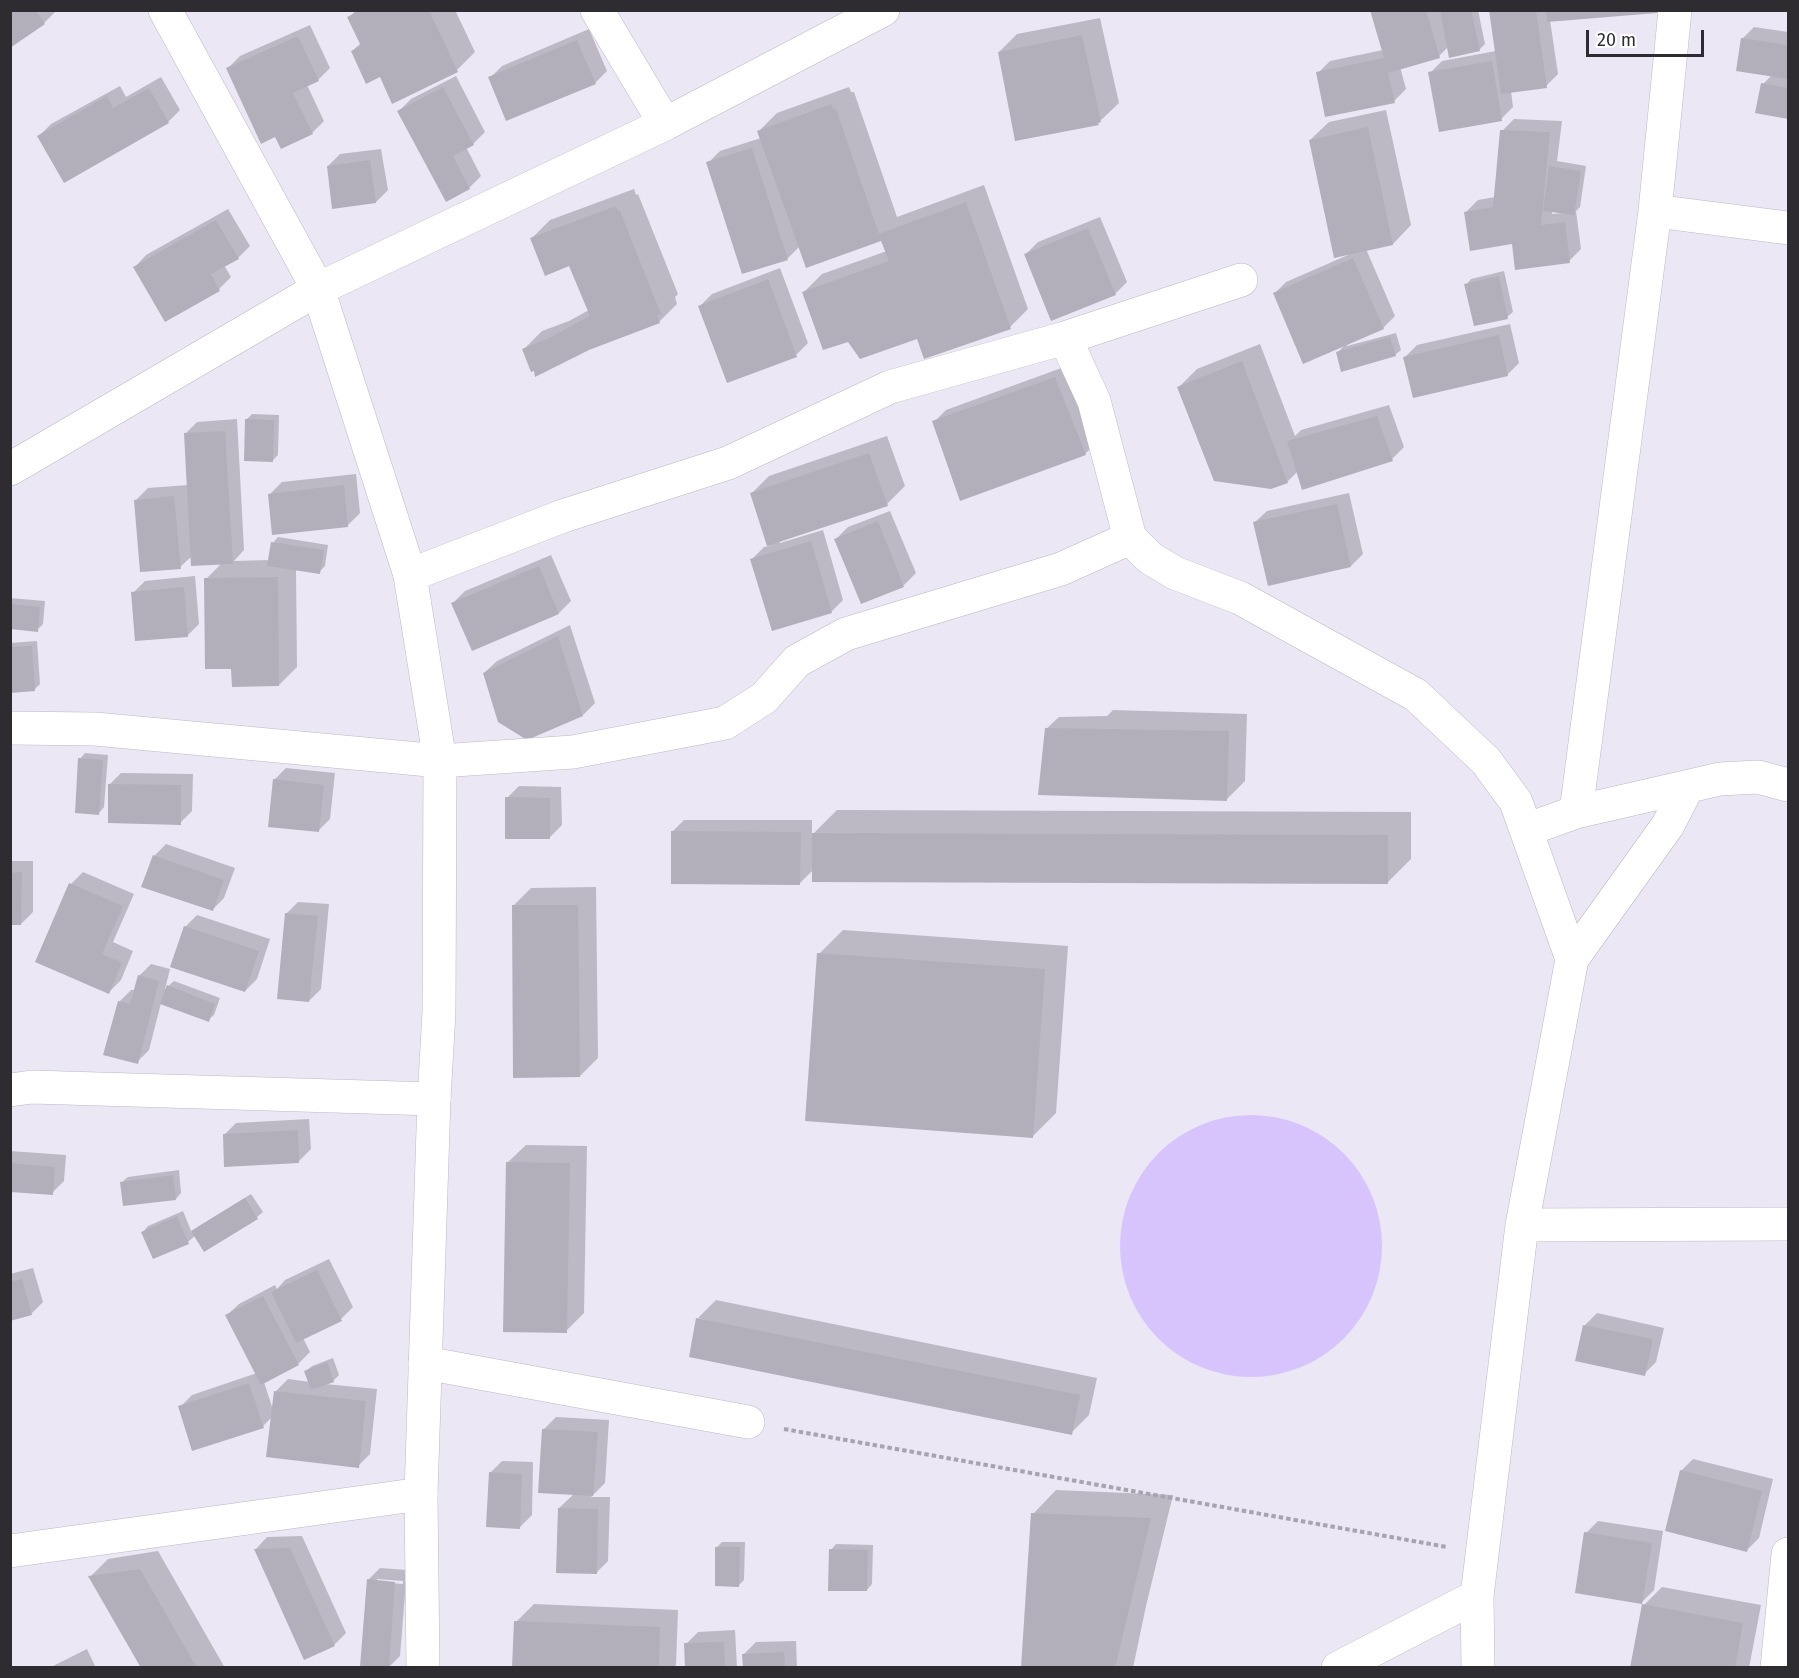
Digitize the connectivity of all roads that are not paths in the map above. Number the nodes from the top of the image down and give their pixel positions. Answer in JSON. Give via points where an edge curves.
{"nodes":[{"id":1,"x":165,"y":10,"type":"edge"},
{"id":2,"x":597,"y":10,"type":"edge"},
{"id":3,"x":884,"y":10,"type":"edge"},
{"id":4,"x":1675,"y":10,"type":"edge"},
{"id":5,"x":665,"y":124,"type":"junction"},
{"id":6,"x":1655,"y":211,"type":"junction"},
{"id":7,"x":1788,"y":228,"type":"edge"},
{"id":8,"x":1241,"y":280,"type":"dead end"},
{"id":9,"x":318,"y":289,"type":"junction"},
{"id":10,"x":1065,"y":338,"type":"junction"},
{"id":11,"x":10,"y":469,"type":"edge"},
{"id":12,"x":1130,"y":538,"type":"junction"},
{"id":13,"x":410,"y":575,"type":"junction"},
{"id":14,"x":10,"y":728,"type":"edge"},
{"id":15,"x":440,"y":761,"type":"junction"},
{"id":16,"x":1788,"y":785,"type":"edge"},
{"id":17,"x":1687,"y":788,"type":"junction"},
{"id":18,"x":1576,"y":812,"type":"junction"},
{"id":19,"x":1526,"y":830,"type":"junction"},
{"id":20,"x":1572,"y":959,"type":"junction"},
{"id":21,"x":10,"y":1090,"type":"edge"},
{"id":22,"x":434,"y":1099,"type":"junction"},
{"id":23,"x":1788,"y":1224,"type":"edge"},
{"id":24,"x":1522,"y":1225,"type":"junction"},
{"id":25,"x":425,"y":1363,"type":"junction"},
{"id":26,"x":748,"y":1422,"type":"road end"},
{"id":27,"x":421,"y":1494,"type":"junction"},
{"id":28,"x":10,"y":1551,"type":"edge"},
{"id":29,"x":1788,"y":1554,"type":"edge"},
{"id":30,"x":1478,"y":1596,"type":"junction"},
{"id":31,"x":423,"y":1668,"type":"edge"},
{"id":32,"x":1338,"y":1668,"type":"edge"},
{"id":33,"x":1478,"y":1668,"type":"edge"},
{"id":34,"x":1777,"y":1668,"type":"edge"}],
"edges":[{"from":1,"to":9,"type":"street"},
{"from":2,"to":5,"type":"street"},
{"from":3,"to":5,"type":"street"},
{"from":4,"to":6,"type":"street"},
{"from":5,"to":9,"type":"street"},
{"from":6,"to":7,"type":"street"},
{"from":6,"to":18,"type":"street"},
{"from":8,"to":10,"type":"street"},
{"from":9,"to":11,"type":"street"},
{"from":9,"to":13,"type":"street"},
{"from":10,"to":12,"type":"street","via":[[1094,401]]},
{"from":10,"to":13,"type":"street","via":[[890,387],[728,463],[563,516]]},
{"from":12,"to":15,"type":"street","via":[[1060,569],[846,634],[797,661],[764,698],[725,723],[573,752]]},
{"from":12,"to":19,"type":"street","via":[[1150,558],[1175,573],[1240,598],[1416,696],[1486,761],[1516,802]]},
{"from":13,"to":15,"type":"street"},
{"from":14,"to":15,"type":"street","via":[[94,729]]},
{"from":15,"to":22,"type":"street","via":[[439,1012]]},
{"from":16,"to":17,"type":"street","via":[[1758,777],[1720,779]]},
{"from":17,"to":18,"type":"street"},
{"from":17,"to":20,"type":"street","via":[[1668,825]]},
{"from":18,"to":19,"type":"street"},
{"from":19,"to":20,"type":"street"},
{"from":20,"to":24,"type":"street"},
{"from":21,"to":22,"type":"street","via":[[32,1087]]},
{"from":22,"to":25,"type":"street"},
{"from":23,"to":24,"type":"street"},
{"from":24,"to":30,"type":"street"},
{"from":25,"to":26,"type":"street"},
{"from":25,"to":27,"type":"street"},
{"from":27,"to":28,"type":"street"},
{"from":27,"to":31,"type":"street"},
{"from":29,"to":34,"type":"street"},
{"from":30,"to":32,"type":"street"},
{"from":30,"to":33,"type":"street"}]}
